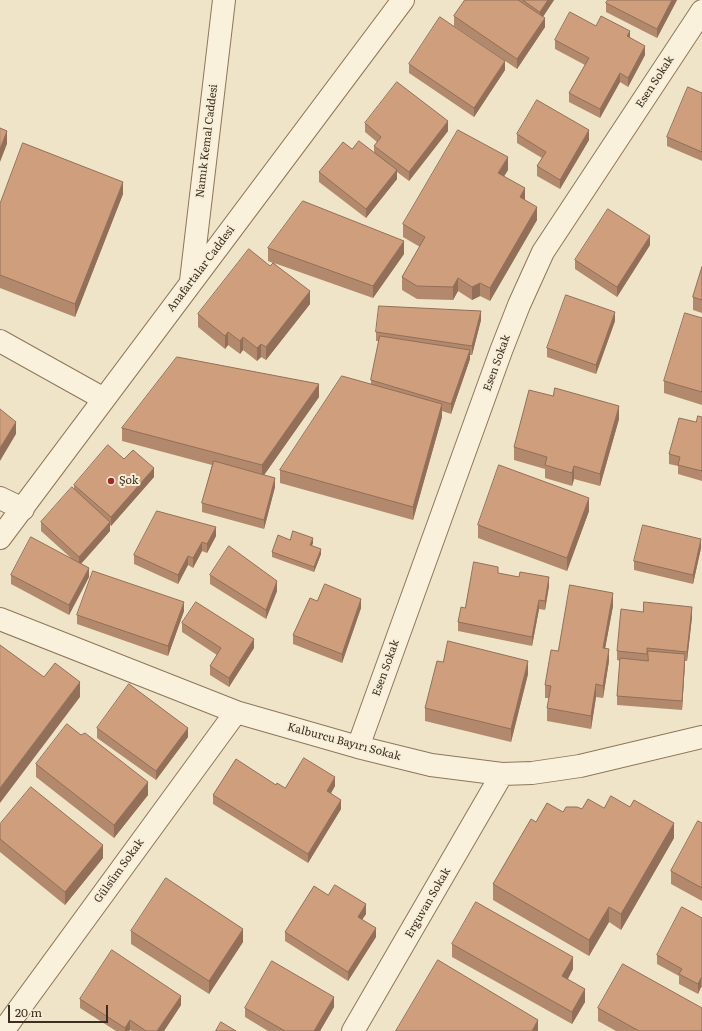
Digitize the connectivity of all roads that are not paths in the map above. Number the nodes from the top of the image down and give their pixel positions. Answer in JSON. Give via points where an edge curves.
{"nodes":[{"id":1,"x":224,"y":0,"type":"edge"},
{"id":2,"x":404,"y":0,"type":"edge"},
{"id":3,"x":702,"y":11,"type":"edge"},
{"id":4,"x":191,"y":282,"type":"junction"},
{"id":5,"x":0,"y":341,"type":"edge"},
{"id":6,"x":104,"y":399,"type":"junction"},
{"id":7,"x":0,"y":498,"type":"edge"},
{"id":8,"x":23,"y":509,"type":"junction"},
{"id":9,"x":0,"y":538,"type":"edge"},
{"id":10,"x":0,"y":619,"type":"edge"},
{"id":11,"x":236,"y":712,"type":"junction"},
{"id":12,"x":702,"y":737,"type":"edge"},
{"id":13,"x":358,"y":748,"type":"junction"},
{"id":14,"x":502,"y":774,"type":"junction"},
{"id":15,"x":3,"y":1031,"type":"edge"},
{"id":16,"x":353,"y":1031,"type":"edge"}],
"edges":[{"from":1,"to":4,"type":"street","name":"Namık Kemal Caddesi"},
{"from":2,"to":4,"type":"street","name":"Anafartalar Caddesi"},
{"from":3,"to":13,"type":"street","name":"Esen Sokak","via":[[540,259],[504,345]]},
{"from":4,"to":6,"type":"street","name":"Anafartalar Caddesi"},
{"from":5,"to":6,"type":"street"},
{"from":6,"to":8,"type":"street","name":"Anafartalar Caddesi"},
{"from":7,"to":8,"type":"street"},
{"from":8,"to":9,"type":"street","name":"Anafartalar Caddesi"},
{"from":10,"to":11,"type":"street","name":"Kalburcu Bayırı Sokak"},
{"from":11,"to":13,"type":"street","name":"Kalburcu Bayırı Sokak"},
{"from":11,"to":15,"type":"street","name":"Gülsüm Sokak"},
{"from":12,"to":14,"type":"street","name":"Kalburcu Bayırı Sokak","via":[[580,766],[532,773]]},
{"from":13,"to":14,"type":"street","name":"Kalburcu Bayırı Sokak","via":[[431,765]]},
{"from":14,"to":16,"type":"street","name":"Erguvan Sokak"}]}
